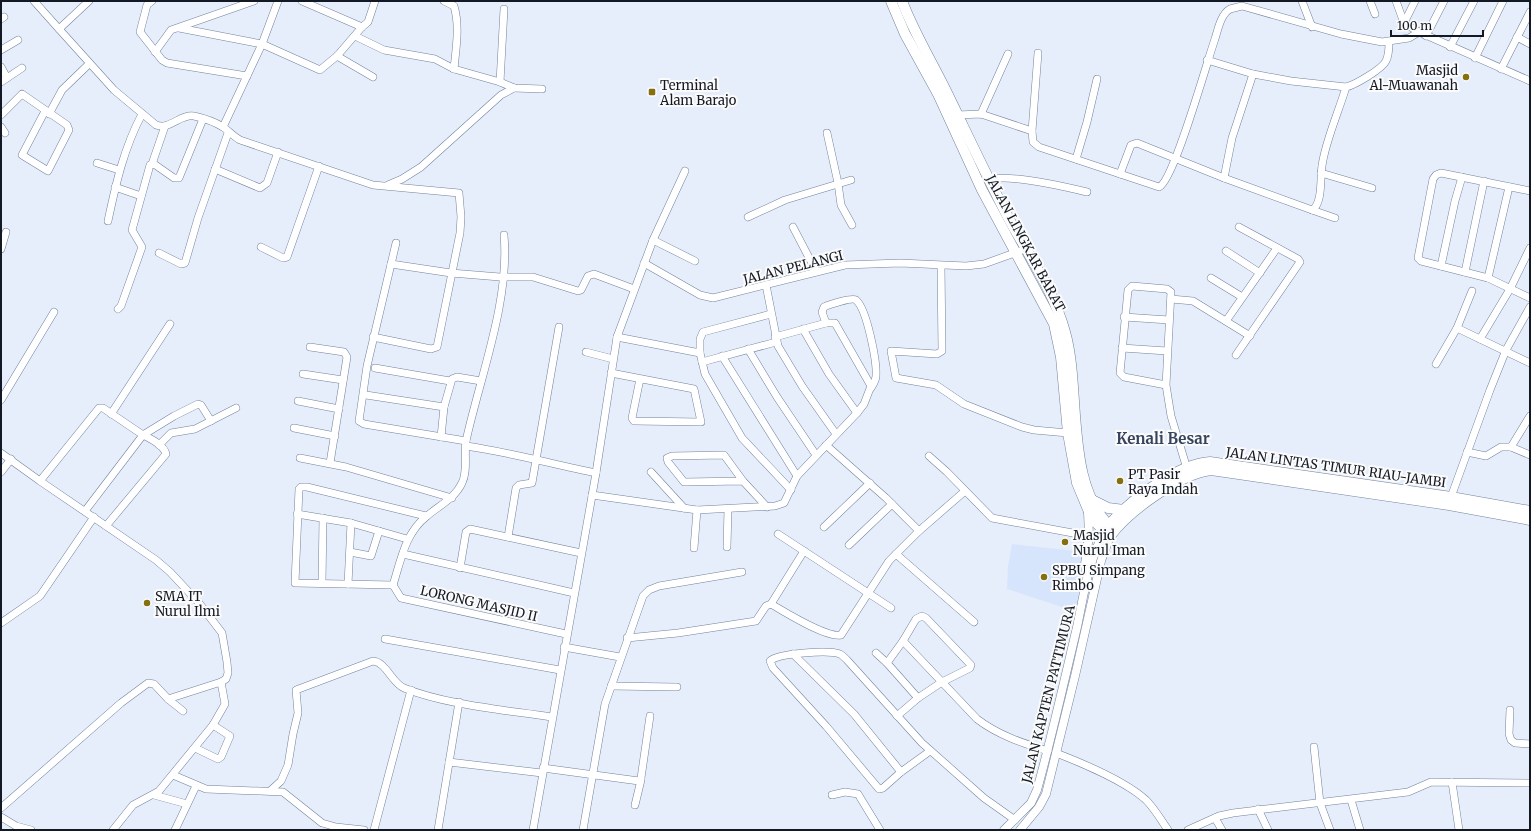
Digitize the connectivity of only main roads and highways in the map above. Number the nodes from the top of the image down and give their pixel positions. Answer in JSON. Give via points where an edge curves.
{"nodes":[{"id":1,"x":892,"y":1,"type":"edge"},
{"id":2,"x":902,"y":1,"type":"edge"},
{"id":3,"x":1021,"y":251,"type":"junction"},
{"id":4,"x":1188,"y":471,"type":"junction"},
{"id":5,"x":1311,"y":480,"type":"junction"},
{"id":6,"x":1092,"y":500,"type":"junction"},
{"id":7,"x":1124,"y":510,"type":"junction"},
{"id":8,"x":1087,"y":511,"type":"junction"},
{"id":9,"x":1530,"y":511,"type":"edge"},
{"id":10,"x":1530,"y":520,"type":"edge"},
{"id":11,"x":1109,"y":531,"type":"junction"},
{"id":12,"x":1086,"y":576,"type":"junction"},
{"id":13,"x":1063,"y":687,"type":"junction"},
{"id":14,"x":1071,"y":691,"type":"junction"},
{"id":15,"x":1004,"y":830,"type":"edge"},
{"id":16,"x":1020,"y":830,"type":"edge"}],
"edges":[{"from":1,"to":3,"type":"highway","name":"JALAN LINGKAR BARAT","via":[[905,34],[938,94],[982,190]]},
{"from":2,"to":3,"type":"highway","name":"JALAN LINGKAR BARAT","via":[[913,30],[958,115]]},
{"from":3,"to":6,"type":"highway","name":"JALAN LINGKAR BARAT","via":[[1041,274],[1066,333],[1072,367],[1076,434]]},
{"from":3,"to":8,"type":"highway","name":"JALAN LINGKAR BARAT","via":[[1058,337],[1068,433],[1077,484]]},
{"from":4,"to":5,"type":"highway","name":"JALAN LINTAS TIMUR RIAU-JAMBI","via":[[1204,462],[1216,462]]},
{"from":4,"to":7,"type":"highway","name":"JALAN LINTAS TIMUR RIAU-JAMBI","via":[[1169,476]]},
{"from":4,"to":11,"type":"highway","name":"JALAN LINTAS TIMUR RIAU-JAMBI"},
{"from":5,"to":9,"type":"highway","name":"JALAN LINTAS TIMUR RIAU-JAMBI","via":[[1451,497]]},
{"from":5,"to":10,"type":"highway","name":"JALAN LINTAS TIMUR RIAU-JAMBI"},
{"from":6,"to":7,"type":"highway","via":[[1108,508]]},
{"from":6,"to":11,"type":"highway","name":"JALAN LINGKAR BARAT"},
{"from":7,"to":11,"type":"highway","name":"JALAN LINTAS TIMUR RIAU-JAMBI"},
{"from":8,"to":11,"type":"highway","name":"JALAN LINGKAR BARAT","via":[[1092,519]]},
{"from":8,"to":12,"type":"main road","via":[[1089,536]]},
{"from":11,"to":12,"type":"main road","name":"JALAN KAPTEN PATTIMURA","via":[[1096,546]]},
{"from":11,"to":14,"type":"main road","name":"JALAN KAPTEN PATTIMURA"},
{"from":12,"to":13,"type":"main road","name":"JALAN KAPTEN PATTIMURA"},
{"from":13,"to":14,"type":"main road"},
{"from":13,"to":15,"type":"main road","name":"JALAN KAPTEN PATTIMURA","via":[[1037,790],[1031,803]]},
{"from":14,"to":16,"type":"main road","name":"JALAN KAPTEN PATTIMURA","via":[[1046,794]]}]}
